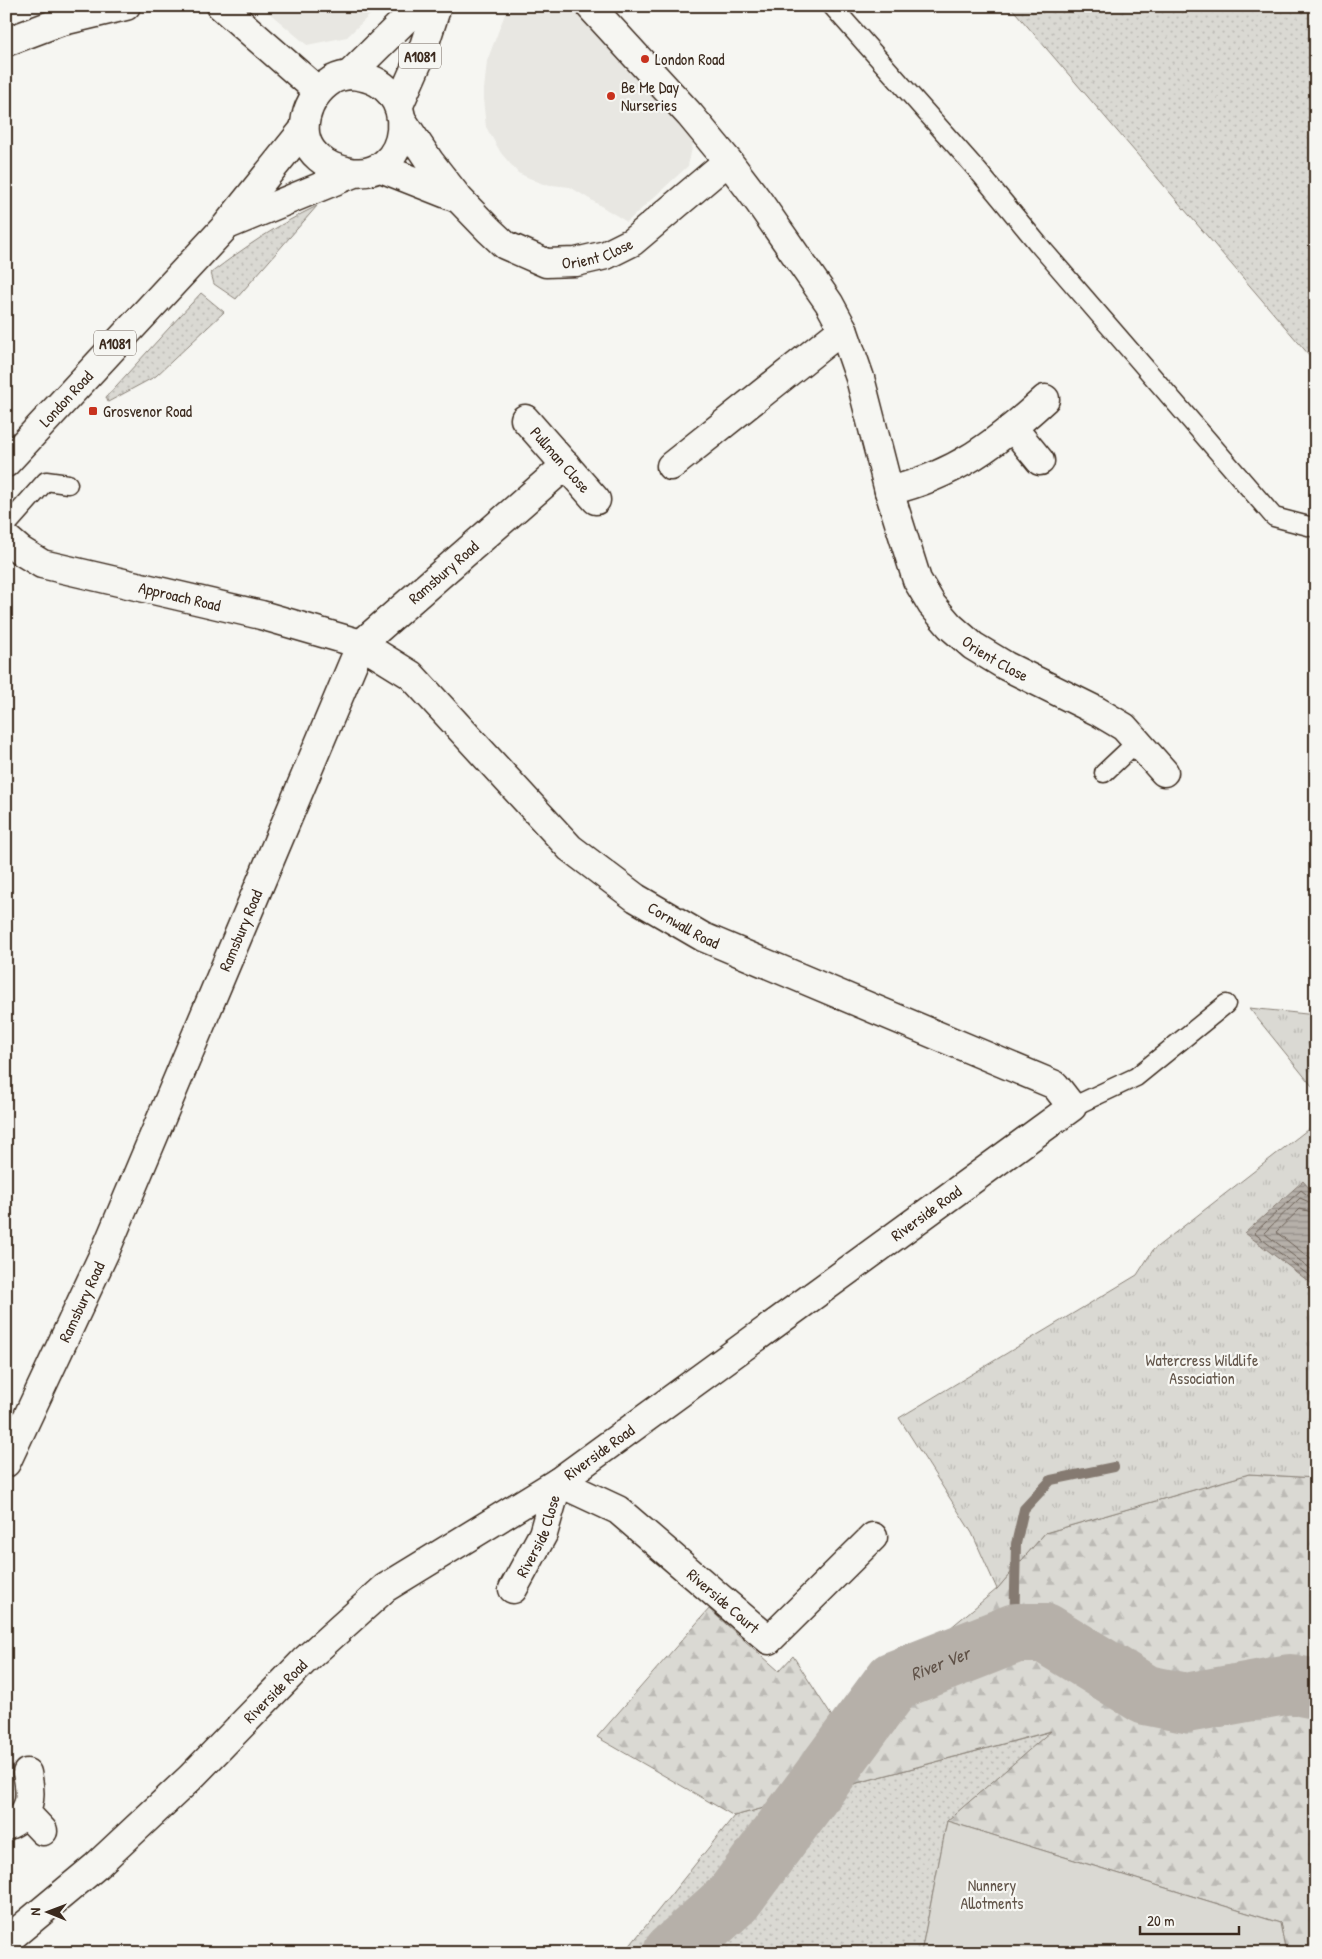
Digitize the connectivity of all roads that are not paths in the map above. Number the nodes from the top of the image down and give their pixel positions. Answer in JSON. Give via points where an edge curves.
{"nodes":[{"id":1,"x":126,"y":6,"type":"edge"},
{"id":2,"x":221,"y":6,"type":"edge"},
{"id":3,"x":419,"y":6,"type":"edge"},
{"id":4,"x":437,"y":6,"type":"edge"},
{"id":5,"x":590,"y":6,"type":"edge"},
{"id":6,"x":832,"y":6,"type":"edge"},
{"id":7,"x":6,"y":42,"type":"edge"},
{"id":8,"x":349,"y":75,"type":"junction"},
{"id":9,"x":318,"y":91,"type":"junction"},
{"id":10,"x":400,"y":112,"type":"junction"},
{"id":11,"x":304,"y":129,"type":"junction"},
{"id":12,"x":728,"y":161,"type":"junction"},
{"id":13,"x":381,"y":168,"type":"junction"},
{"id":14,"x":354,"y":173,"type":"junction"},
{"id":15,"x":459,"y":198,"type":"junction"},
{"id":16,"x":226,"y":226,"type":"junction"},
{"id":17,"x":843,"y":329,"type":"junction"},
{"id":18,"x":1044,"y":399,"type":"dead end"},
{"id":19,"x":525,"y":419,"type":"dead end"},
{"id":20,"x":1013,"y":428,"type":"junction"},
{"id":21,"x":1040,"y":461,"type":"dead end"},
{"id":22,"x":6,"y":463,"type":"edge"},
{"id":23,"x":566,"y":465,"type":"junction"},
{"id":24,"x":671,"y":466,"type":"dead end"},
{"id":25,"x":68,"y":484,"type":"dead end"},
{"id":26,"x":889,"y":491,"type":"junction"},
{"id":27,"x":596,"y":500,"type":"dead end"},
{"id":28,"x":6,"y":526,"type":"edge"},
{"id":29,"x":1316,"y":528,"type":"edge"},
{"id":30,"x":6,"y":538,"type":"edge"},
{"id":31,"x":361,"y":644,"type":"junction"},
{"id":32,"x":1138,"y":741,"type":"junction"},
{"id":33,"x":1164,"y":772,"type":"dead end"},
{"id":34,"x":1104,"y":773,"type":"dead end"},
{"id":35,"x":1226,"y":1004,"type":"dead end"},
{"id":36,"x":1072,"y":1107,"type":"junction"},
{"id":37,"x":6,"y":1463,"type":"edge"},
{"id":38,"x":558,"y":1482,"type":"junction"},
{"id":39,"x":873,"y":1537,"type":"dead end"},
{"id":40,"x":513,"y":1589,"type":"dead end"},
{"id":41,"x":27,"y":1773,"type":"dead end"},
{"id":42,"x":25,"y":1823,"type":"edge"},
{"id":43,"x":6,"y":1941,"type":"edge"}],
"edges":[{"from":1,"to":7,"type":"street","via":[[59,22]]},
{"from":2,"to":9,"type":"street"},
{"from":3,"to":8,"type":"street","name":"London Road","number":"A1081"},
{"from":4,"to":10,"type":"street","number":"A1081"},
{"from":5,"to":12,"type":"street","name":"Orient Close"},
{"from":6,"to":29,"type":"lane","via":[[978,171],[1274,518]]},
{"from":8,"to":9,"type":"street","name":"London Road","number":"A1081","via":[[332,79]]},
{"from":8,"to":10,"type":"street","number":"A1081","via":[[378,82],[389,90]]},
{"from":9,"to":11,"type":"street","name":"London Road","number":"A1081","via":[[305,114]]},
{"from":10,"to":13,"type":"street","number":"A1081","via":[[401,137]]},
{"from":10,"to":15,"type":"street","name":"Orient Close","via":[[430,162]]},
{"from":11,"to":14,"type":"street","name":"London Road","number":"A1081","via":[[309,146],[317,157],[330,167]]},
{"from":11,"to":16,"type":"street","name":"London Road","number":"A1081"},
{"from":12,"to":15,"type":"street","name":"Orient Close","via":[[632,242],[606,255],[576,262],[546,263],[505,245]]},
{"from":12,"to":17,"type":"street","name":"Orient Close","via":[[823,295]]},
{"from":13,"to":14,"type":"street","name":"London Road","number":"A1081"},
{"from":13,"to":15,"type":"street","name":"Orient Close"},
{"from":14,"to":16,"type":"street","name":"London Road","number":"A1081"},
{"from":16,"to":22,"type":"street","name":"London Road","number":"A1081"},
{"from":17,"to":24,"type":"street"},
{"from":17,"to":26,"type":"street","name":"Orient Close","via":[[860,378]]},
{"from":18,"to":20,"type":"street"},
{"from":19,"to":23,"type":"street","name":"Pullman Close"},
{"from":20,"to":21,"type":"street"},
{"from":20,"to":26,"type":"street","via":[[958,465],[917,484]]},
{"from":23,"to":27,"type":"street","name":"Pullman Close"},
{"from":23,"to":31,"type":"street","name":"Ramsbury Road"},
{"from":25,"to":28,"type":"lane","via":[[46,481]]},
{"from":26,"to":32,"type":"street","name":"Orient Close","via":[[917,580],[950,626],[973,646],[1097,711],[1124,727]]},
{"from":30,"to":31,"type":"street","name":"Approach Road","via":[[42,564],[260,615]]},
{"from":31,"to":36,"type":"street","name":"Cornwall Road","via":[[411,675],[570,848],[636,898],[703,937],[1055,1085]]},
{"from":31,"to":37,"type":"street","name":"Ramsbury Road","via":[[107,1248]]},
{"from":32,"to":33,"type":"street","name":"Orient Close"},
{"from":32,"to":34,"type":"lane"},
{"from":35,"to":36,"type":"lane","name":"Riverside Road","via":[[1136,1077]]},
{"from":36,"to":38,"type":"street","name":"Riverside Road"},
{"from":38,"to":39,"type":"street","name":"Riverside Court","via":[[618,1510],[769,1640]]},
{"from":38,"to":40,"type":"street","name":"Riverside Close","via":[[543,1534]]},
{"from":38,"to":43,"type":"street","name":"Riverside Road","via":[[385,1588],[304,1661],[190,1778],[101,1861]]},
{"from":41,"to":42,"type":"street","via":[[31,1793]]}]}
